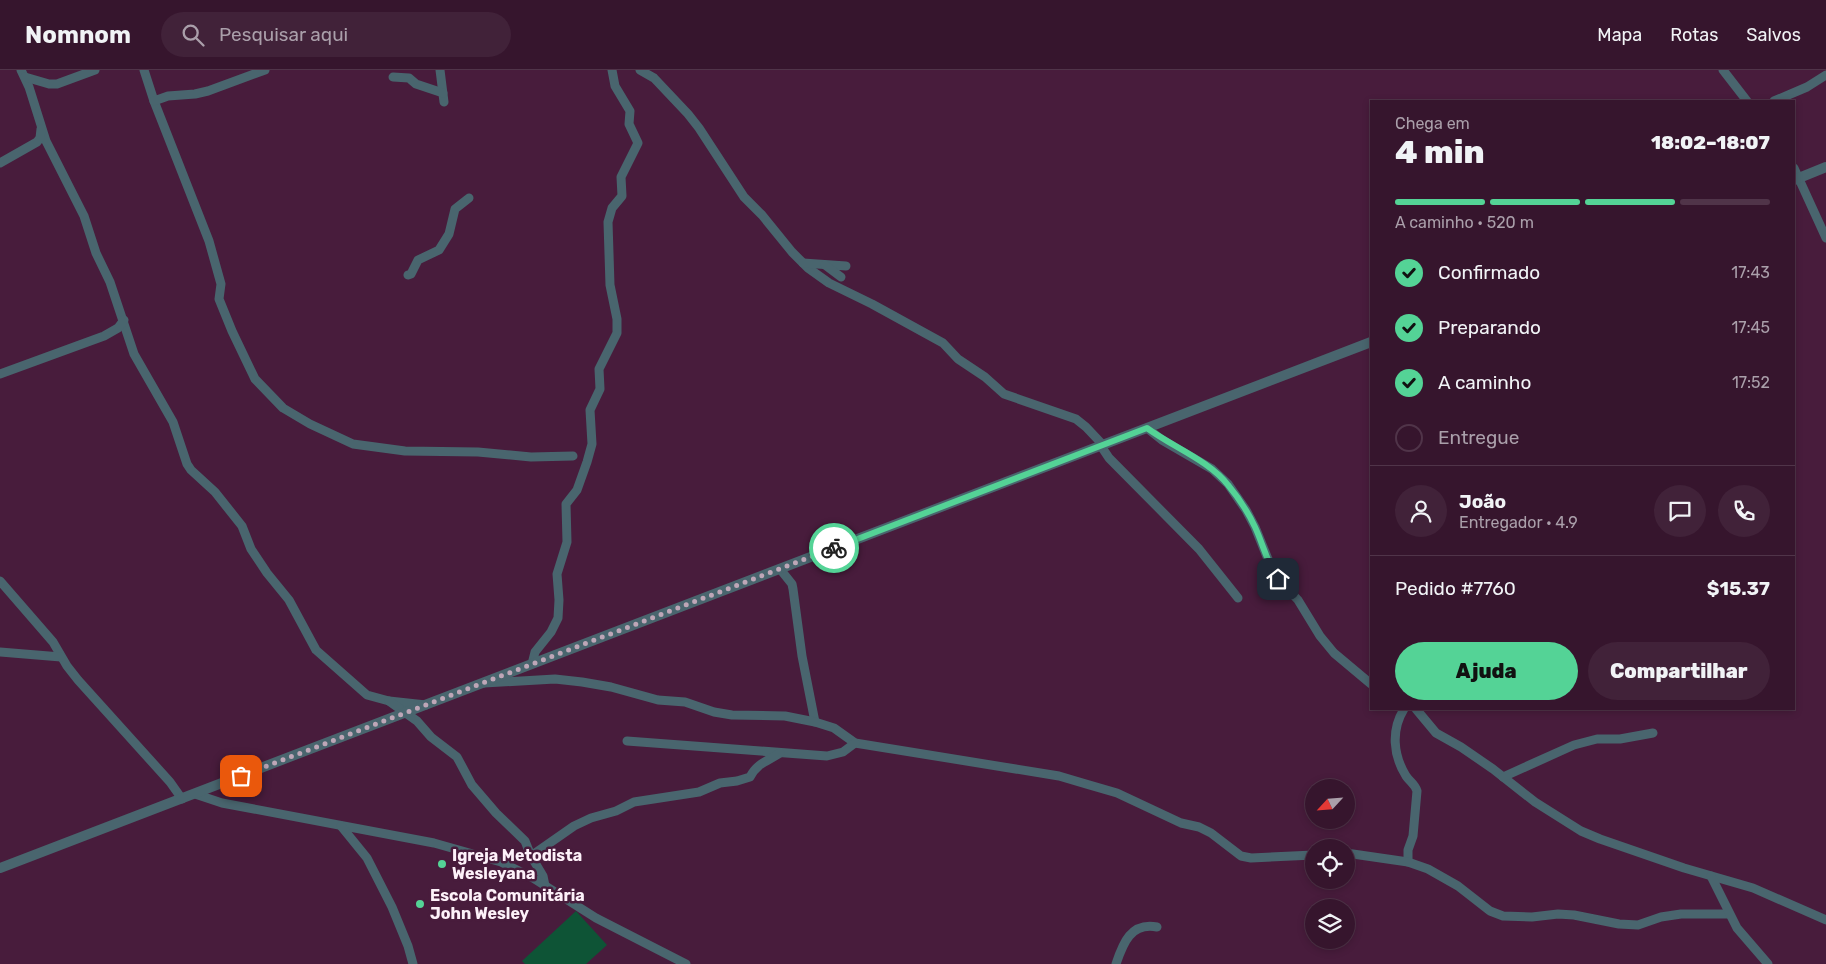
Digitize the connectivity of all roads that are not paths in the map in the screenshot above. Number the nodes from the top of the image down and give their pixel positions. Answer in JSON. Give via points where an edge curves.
{"nodes":[{"id":1,"x":95,"y":70,"type":"edge"},
{"id":2,"x":144,"y":70,"type":"edge"},
{"id":3,"x":265,"y":70,"type":"edge"},
{"id":4,"x":440,"y":70,"type":"edge"},
{"id":5,"x":612,"y":70,"type":"edge"},
{"id":6,"x":640,"y":70,"type":"edge"},
{"id":7,"x":1724,"y":70,"type":"edge"},
{"id":8,"x":23,"y":74,"type":"edge"},
{"id":9,"x":1826,"y":75,"type":"edge"},
{"id":10,"x":393,"y":77,"type":"dead end"},
{"id":11,"x":1745,"y":100,"type":"edge"},
{"id":12,"x":1776,"y":100,"type":"edge"},
{"id":13,"x":154,"y":101,"type":"junction"},
{"id":14,"x":41,"y":127,"type":"junction"},
{"id":15,"x":0,"y":163,"type":"edge"},
{"id":16,"x":1826,"y":167,"type":"edge"},
{"id":17,"x":1795,"y":175,"type":"edge"},
{"id":18,"x":469,"y":198,"type":"dead end"},
{"id":19,"x":1826,"y":238,"type":"edge"},
{"id":20,"x":803,"y":263,"type":"junction"},
{"id":21,"x":824,"y":264,"type":"junction"},
{"id":22,"x":846,"y":266,"type":"dead end"},
{"id":23,"x":408,"y":276,"type":"dead end"},
{"id":24,"x":841,"y":277,"type":"dead end"},
{"id":25,"x":124,"y":320,"type":"junction"},
{"id":26,"x":1370,"y":342,"type":"edge"},
{"id":27,"x":0,"y":374,"type":"edge"},
{"id":28,"x":1147,"y":428,"type":"junction"},
{"id":29,"x":1102,"y":445,"type":"junction"},
{"id":30,"x":573,"y":456,"type":"dead end"},
{"id":31,"x":780,"y":569,"type":"junction"},
{"id":32,"x":0,"y":581,"type":"edge"},
{"id":33,"x":1238,"y":598,"type":"dead end"},
{"id":34,"x":0,"y":652,"type":"edge"},
{"id":35,"x":62,"y":657,"type":"junction"},
{"id":36,"x":532,"y":664,"type":"junction"},
{"id":37,"x":482,"y":683,"type":"junction"},
{"id":38,"x":1370,"y":683,"type":"edge"},
{"id":39,"x":389,"y":701,"type":"junction"},
{"id":40,"x":422,"y":707,"type":"junction"},
{"id":41,"x":1404,"y":710,"type":"edge"},
{"id":42,"x":1417,"y":710,"type":"edge"},
{"id":43,"x":404,"y":713,"type":"junction"},
{"id":44,"x":414,"y":719,"type":"junction"},
{"id":45,"x":815,"y":722,"type":"junction"},
{"id":46,"x":1653,"y":733,"type":"dead end"},
{"id":47,"x":627,"y":741,"type":"dead end"},
{"id":48,"x":855,"y":743,"type":"junction"},
{"id":49,"x":780,"y":753,"type":"junction"},
{"id":50,"x":1503,"y":777,"type":"junction"},
{"id":51,"x":195,"y":794,"type":"junction"},
{"id":52,"x":182,"y":799,"type":"junction"},
{"id":53,"x":341,"y":826,"type":"junction"},
{"id":54,"x":1355,"y":854,"type":"edge"},
{"id":55,"x":1305,"y":855,"type":"edge"},
{"id":56,"x":531,"y":856,"type":"junction"},
{"id":57,"x":1408,"y":862,"type":"junction"},
{"id":58,"x":0,"y":868,"type":"edge"},
{"id":59,"x":1711,"y":876,"type":"junction"},
{"id":60,"x":545,"y":886,"type":"junction"},
{"id":61,"x":1729,"y":914,"type":"junction"},
{"id":62,"x":1824,"y":919,"type":"edge"},
{"id":63,"x":1157,"y":927,"type":"dead end"},
{"id":64,"x":1826,"y":929,"type":"edge"},
{"id":65,"x":413,"y":964,"type":"edge"},
{"id":66,"x":686,"y":964,"type":"edge"},
{"id":67,"x":1116,"y":964,"type":"edge"},
{"id":68,"x":1768,"y":964,"type":"edge"}],
"edges":[{"from":1,"to":8,"type":"street","via":[[57,84]]},
{"from":2,"to":13,"type":"street"},
{"from":3,"to":13,"type":"street","via":[[208,91]]},
{"from":4,"to":10,"type":"street","via":[[444,98],[409,78]]},
{"from":5,"to":36,"type":"street","via":[[615,86],[630,111],[629,124],[638,143],[621,176],[622,196],[612,208],[608,222],[610,285],[618,330],[599,369],[600,389],[590,410],[592,444],[588,462],[577,490],[566,504],[567,542],[557,574],[558,618],[535,652]]},
{"from":6,"to":20,"type":"street","via":[[654,78],[700,128],[744,197]]},
{"from":7,"to":11,"type":"street"},
{"from":8,"to":14,"type":"street"},
{"from":9,"to":12,"type":"street"},
{"from":13,"to":30,"type":"street","via":[[209,241],[221,284],[219,299],[232,331],[255,379],[283,408],[353,444],[405,451]]},
{"from":14,"to":15,"type":"street","via":[[37,142]]},
{"from":14,"to":25,"type":"street","via":[[84,216]]},
{"from":16,"to":17,"type":"street"},
{"from":17,"to":19,"type":"street"},
{"from":18,"to":23,"type":"street","via":[[455,210],[439,250],[418,260]]},
{"from":20,"to":21,"type":"street"},
{"from":20,"to":29,"type":"street","via":[[829,283],[943,343],[958,359],[1004,394],[1076,419]]},
{"from":21,"to":22,"type":"street"},
{"from":21,"to":24,"type":"street"},
{"from":25,"to":27,"type":"street","via":[[104,336]]},
{"from":25,"to":39,"type":"street","via":[[134,354],[173,422],[190,470],[208,485],[242,526],[251,549],[289,600],[316,650],[367,694]]},
{"from":26,"to":28,"type":"street"},
{"from":28,"to":29,"type":"street"},
{"from":28,"to":38,"type":"street","via":[[1212,469],[1228,484],[1255,527],[1278,579],[1298,600],[1334,654]]},
{"from":29,"to":31,"type":"street"},
{"from":29,"to":33,"type":"street","via":[[1109,458],[1199,549]]},
{"from":31,"to":36,"type":"street"},
{"from":31,"to":45,"type":"street","via":[[793,588]]},
{"from":32,"to":35,"type":"street","via":[[53,642]]},
{"from":34,"to":35,"type":"street"},
{"from":35,"to":52,"type":"street","via":[[78,680]]},
{"from":36,"to":37,"type":"street"},
{"from":37,"to":40,"type":"street"},
{"from":37,"to":45,"type":"street","via":[[555,679],[582,682],[658,700],[685,702],[714,712]]},
{"from":39,"to":40,"type":"street"},
{"from":39,"to":43,"type":"street"},
{"from":40,"to":43,"type":"street"},
{"from":40,"to":44,"type":"street"},
{"from":41,"to":57,"type":"street","via":[[1396,726],[1397,756],[1417,792]]},
{"from":42,"to":50,"type":"street","via":[[1436,733],[1461,746]]},
{"from":43,"to":44,"type":"street"},
{"from":43,"to":51,"type":"street"},
{"from":44,"to":56,"type":"street","via":[[457,757],[472,785],[525,841]]},
{"from":45,"to":48,"type":"street","via":[[834,728]]},
{"from":46,"to":50,"type":"street","via":[[1574,745]]},
{"from":47,"to":49,"type":"street"},
{"from":48,"to":49,"type":"street","via":[[843,752],[827,756]]},
{"from":48,"to":55,"type":"street","via":[[1059,776],[1117,793],[1210,833],[1241,856]]},
{"from":49,"to":56,"type":"street","via":[[762,762],[744,780],[720,783],[699,792],[634,802],[591,818]]},
{"from":50,"to":59,"type":"street","via":[[1581,831]]},
{"from":51,"to":52,"type":"street"},
{"from":51,"to":53,"type":"street"},
{"from":52,"to":58,"type":"street"},
{"from":53,"to":60,"type":"street","via":[[468,852],[501,862]]},
{"from":53,"to":65,"type":"street","via":[[367,858],[392,907]]},
{"from":54,"to":57,"type":"street"},
{"from":56,"to":60,"type":"street"},
{"from":57,"to":61,"type":"street","via":[[1434,871],[1503,916],[1574,915],[1638,926],[1660,917],[1681,914]]},
{"from":59,"to":61,"type":"street"},
{"from":59,"to":62,"type":"street","via":[[1754,888]]},
{"from":60,"to":66,"type":"street","via":[[596,918]]},
{"from":61,"to":68,"type":"street"},
{"from":62,"to":64,"type":"street"},
{"from":63,"to":67,"type":"street","via":[[1144,926],[1132,933]]}]}
